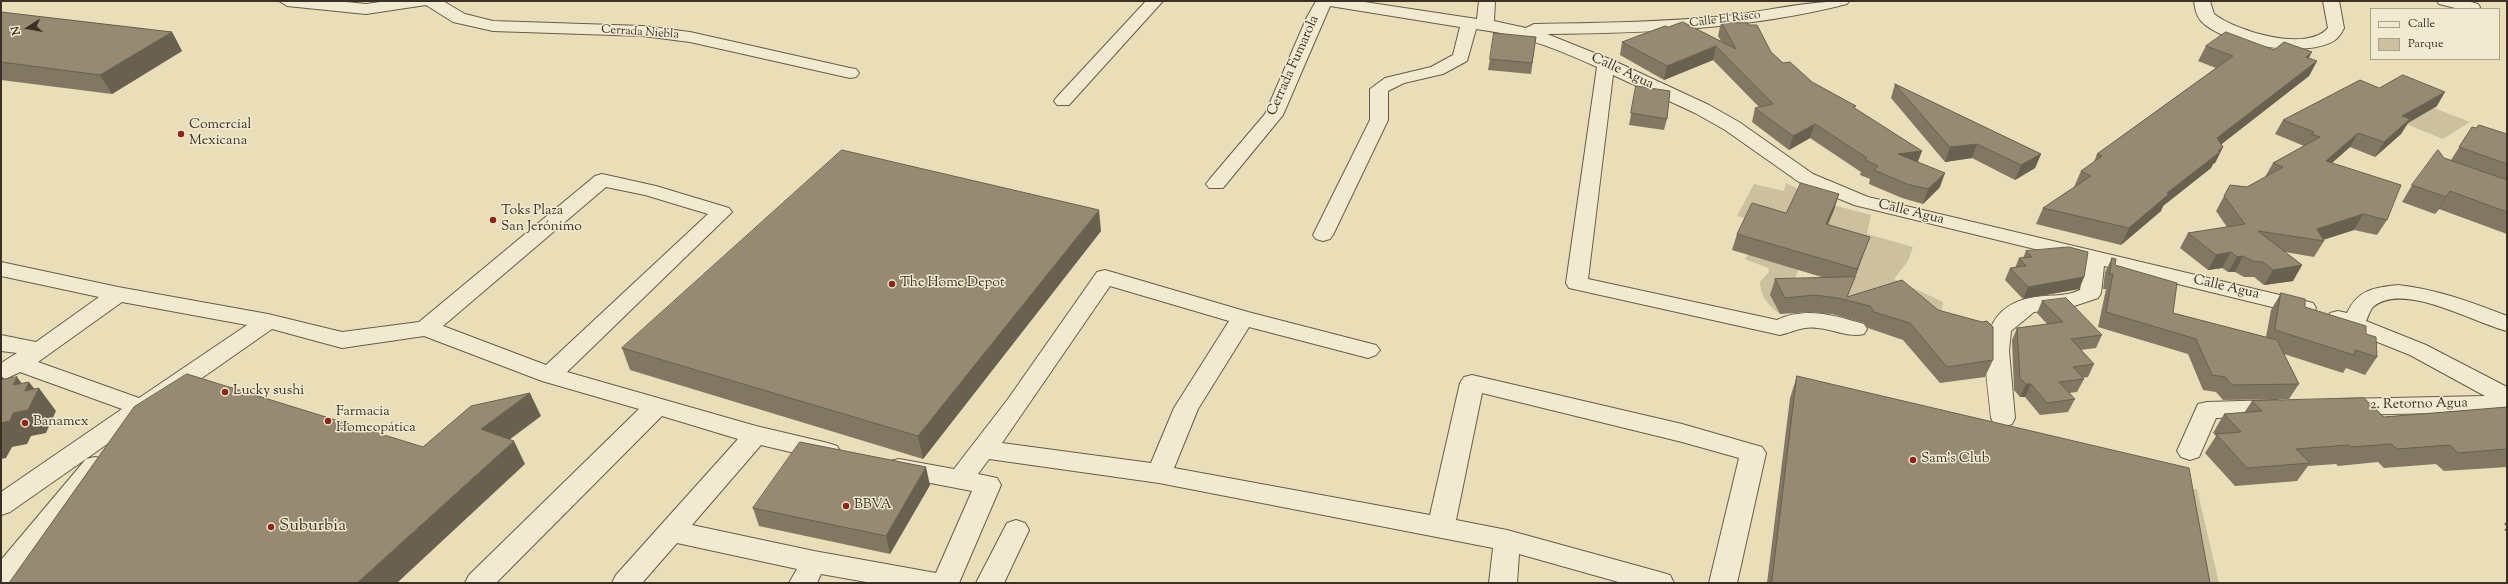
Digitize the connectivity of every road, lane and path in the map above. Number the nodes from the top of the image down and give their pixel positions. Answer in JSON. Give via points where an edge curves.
{"nodes":[{"id":1,"x":287,"y":1,"type":"edge"},
{"id":2,"x":422,"y":1,"type":"edge"},
{"id":3,"x":431,"y":1,"type":"edge"},
{"id":4,"x":1155,"y":1,"type":"edge"},
{"id":5,"x":1331,"y":1,"type":"edge"},
{"id":6,"x":1487,"y":1,"type":"edge"},
{"id":7,"x":1841,"y":1,"type":"edge"},
{"id":8,"x":2202,"y":1,"type":"edge"},
{"id":9,"x":2331,"y":1,"type":"edge"},
{"id":10,"x":2445,"y":1,"type":"edge"},
{"id":11,"x":2472,"y":7,"type":"dead end"},
{"id":12,"x":1477,"y":24,"type":"junction"},
{"id":13,"x":1513,"y":29,"type":"junction"},
{"id":14,"x":1606,"y":64,"type":"junction"},
{"id":15,"x":850,"y":73,"type":"dead end"},
{"id":16,"x":1063,"y":101,"type":"dead end"},
{"id":17,"x":1216,"y":184,"type":"dead end"},
{"id":18,"x":1323,"y":235,"type":"dead end"},
{"id":19,"x":2095,"y":257,"type":"junction"},
{"id":20,"x":1,"y":269,"type":"edge"},
{"id":21,"x":118,"y":294,"type":"junction"},
{"id":22,"x":1243,"y":318,"type":"junction"},
{"id":23,"x":268,"y":321,"type":"junction"},
{"id":24,"x":2354,"y":324,"type":"junction"},
{"id":25,"x":2507,"y":324,"type":"edge"},
{"id":26,"x":426,"y":328,"type":"junction"},
{"id":27,"x":1856,"y":329,"type":"dead end"},
{"id":28,"x":1,"y":343,"type":"edge"},
{"id":29,"x":40,"y":350,"type":"junction"},
{"id":30,"x":1368,"y":350,"type":"dead end"},
{"id":31,"x":11,"y":368,"type":"edge"},
{"id":32,"x":550,"y":375,"type":"junction"},
{"id":33,"x":2507,"y":397,"type":"edge"},
{"id":34,"x":2507,"y":401,"type":"edge"},
{"id":35,"x":657,"y":406,"type":"junction"},
{"id":36,"x":2324,"y":407,"type":"edge"},
{"id":37,"x":143,"y":408,"type":"junction"},
{"id":38,"x":2301,"y":408,"type":"edge"},
{"id":39,"x":2003,"y":418,"type":"dead end"},
{"id":40,"x":756,"y":435,"type":"junction"},
{"id":41,"x":983,"y":449,"type":"junction"},
{"id":42,"x":2190,"y":451,"type":"dead end"},
{"id":43,"x":1159,"y":474,"type":"junction"},
{"id":44,"x":960,"y":479,"type":"junction"},
{"id":45,"x":1,"y":505,"type":"edge"},
{"id":46,"x":1440,"y":527,"type":"junction"},
{"id":47,"x":1016,"y":530,"type":"dead end"},
{"id":48,"x":671,"y":531,"type":"junction"},
{"id":49,"x":1507,"y":540,"type":"junction"},
{"id":50,"x":808,"y":572,"type":"edge"},
{"id":51,"x":1,"y":579,"type":"edge"},
{"id":52,"x":888,"y":580,"type":"edge"},
{"id":53,"x":479,"y":583,"type":"edge"},
{"id":54,"x":626,"y":583,"type":"edge"},
{"id":55,"x":934,"y":583,"type":"edge"},
{"id":56,"x":945,"y":583,"type":"edge"},
{"id":57,"x":990,"y":583,"type":"edge"},
{"id":58,"x":1503,"y":583,"type":"edge"},
{"id":59,"x":1660,"y":583,"type":"edge"},
{"id":60,"x":1723,"y":583,"type":"edge"}],
"edges":[{"from":1,"to":2,"type":"street","via":[[366,9]]},
{"from":3,"to":15,"type":"street","name":"Cerrada Niebla","via":[[459,18],[493,26],[643,31],[690,37]]},
{"from":4,"to":16,"type":"street"},
{"from":5,"to":12,"type":"street","name":"Calle Agua"},
{"from":5,"to":17,"type":"street","name":"Cerrada Fumarola","via":[[1316,17],[1274,115]]},
{"from":6,"to":12,"type":"street"},
{"from":7,"to":13,"type":"street","name":"Calle El Risco","via":[[1757,17],[1660,27]]},
{"from":8,"to":9,"type":"street","via":[[2207,17],[2220,27],[2254,38],[2310,42],[2328,37],[2336,28]]},
{"from":10,"to":11,"type":"street"},
{"from":12,"to":13,"type":"street","name":"Calle Agua"},
{"from":12,"to":18,"type":"street","via":[[1461,57],[1448,66],[1388,82],[1379,89],[1379,120]]},
{"from":13,"to":14,"type":"street","name":"Calle Agua","via":[[1556,42]]},
{"from":14,"to":19,"type":"street","name":"Calle Agua","via":[[1732,126],[1790,168],[1828,188],[1862,201],[1903,212]]},
{"from":14,"to":27,"type":"street","via":[[1577,283],[1780,328],[1795,321],[1806,320],[1827,321]]},
{"from":19,"to":24,"type":"street","name":"Calle Agua","via":[[2295,305]]},
{"from":19,"to":39,"type":"street","via":[[2090,293],[2074,300],[2030,305],[2018,310],[2000,330],[1998,343]]},
{"from":20,"to":21,"type":"street"},
{"from":21,"to":23,"type":"street"},
{"from":21,"to":29,"type":"street"},
{"from":22,"to":30,"type":"street"},
{"from":22,"to":41,"type":"street","via":[[1105,277],[1043,368]]},
{"from":22,"to":43,"type":"street","via":[[1186,408]]},
{"from":23,"to":26,"type":"street","via":[[342,340]]},
{"from":23,"to":37,"type":"street"},
{"from":24,"to":25,"type":"street","via":[[2356,312],[2371,298],[2383,292],[2396,291],[2421,293]]},
{"from":24,"to":33,"type":"street","name":"Calle Agua","via":[[2424,353]]},
{"from":26,"to":32,"type":"street"},
{"from":26,"to":32,"type":"street","via":[[602,180],[649,190],[722,212]]},
{"from":28,"to":29,"type":"street"},
{"from":29,"to":31,"type":"street"},
{"from":31,"to":37,"type":"street"},
{"from":32,"to":35,"type":"street"},
{"from":34,"to":36,"type":"street","name":"2. Retorno Agua","via":[[2488,404]]},
{"from":35,"to":40,"type":"street"},
{"from":35,"to":53,"type":"street"},
{"from":37,"to":45,"type":"street"},
{"from":37,"to":51,"type":"street"},
{"from":38,"to":42,"type":"street","via":[[2207,410]]},
{"from":40,"to":44,"type":"street"},
{"from":40,"to":48,"type":"street"},
{"from":41,"to":43,"type":"street"},
{"from":41,"to":44,"type":"street"},
{"from":43,"to":46,"type":"street"},
{"from":44,"to":56,"type":"street","via":[[988,485]]},
{"from":46,"to":49,"type":"street"},
{"from":46,"to":60,"type":"street","via":[[1472,383],[1682,433],[1753,453]]},
{"from":47,"to":57,"type":"street"},
{"from":48,"to":50,"type":"street"},
{"from":48,"to":54,"type":"street"},
{"from":49,"to":58,"type":"street"},
{"from":49,"to":59,"type":"street"},
{"from":50,"to":52,"type":"street"},
{"from":52,"to":55,"type":"street"}]}
